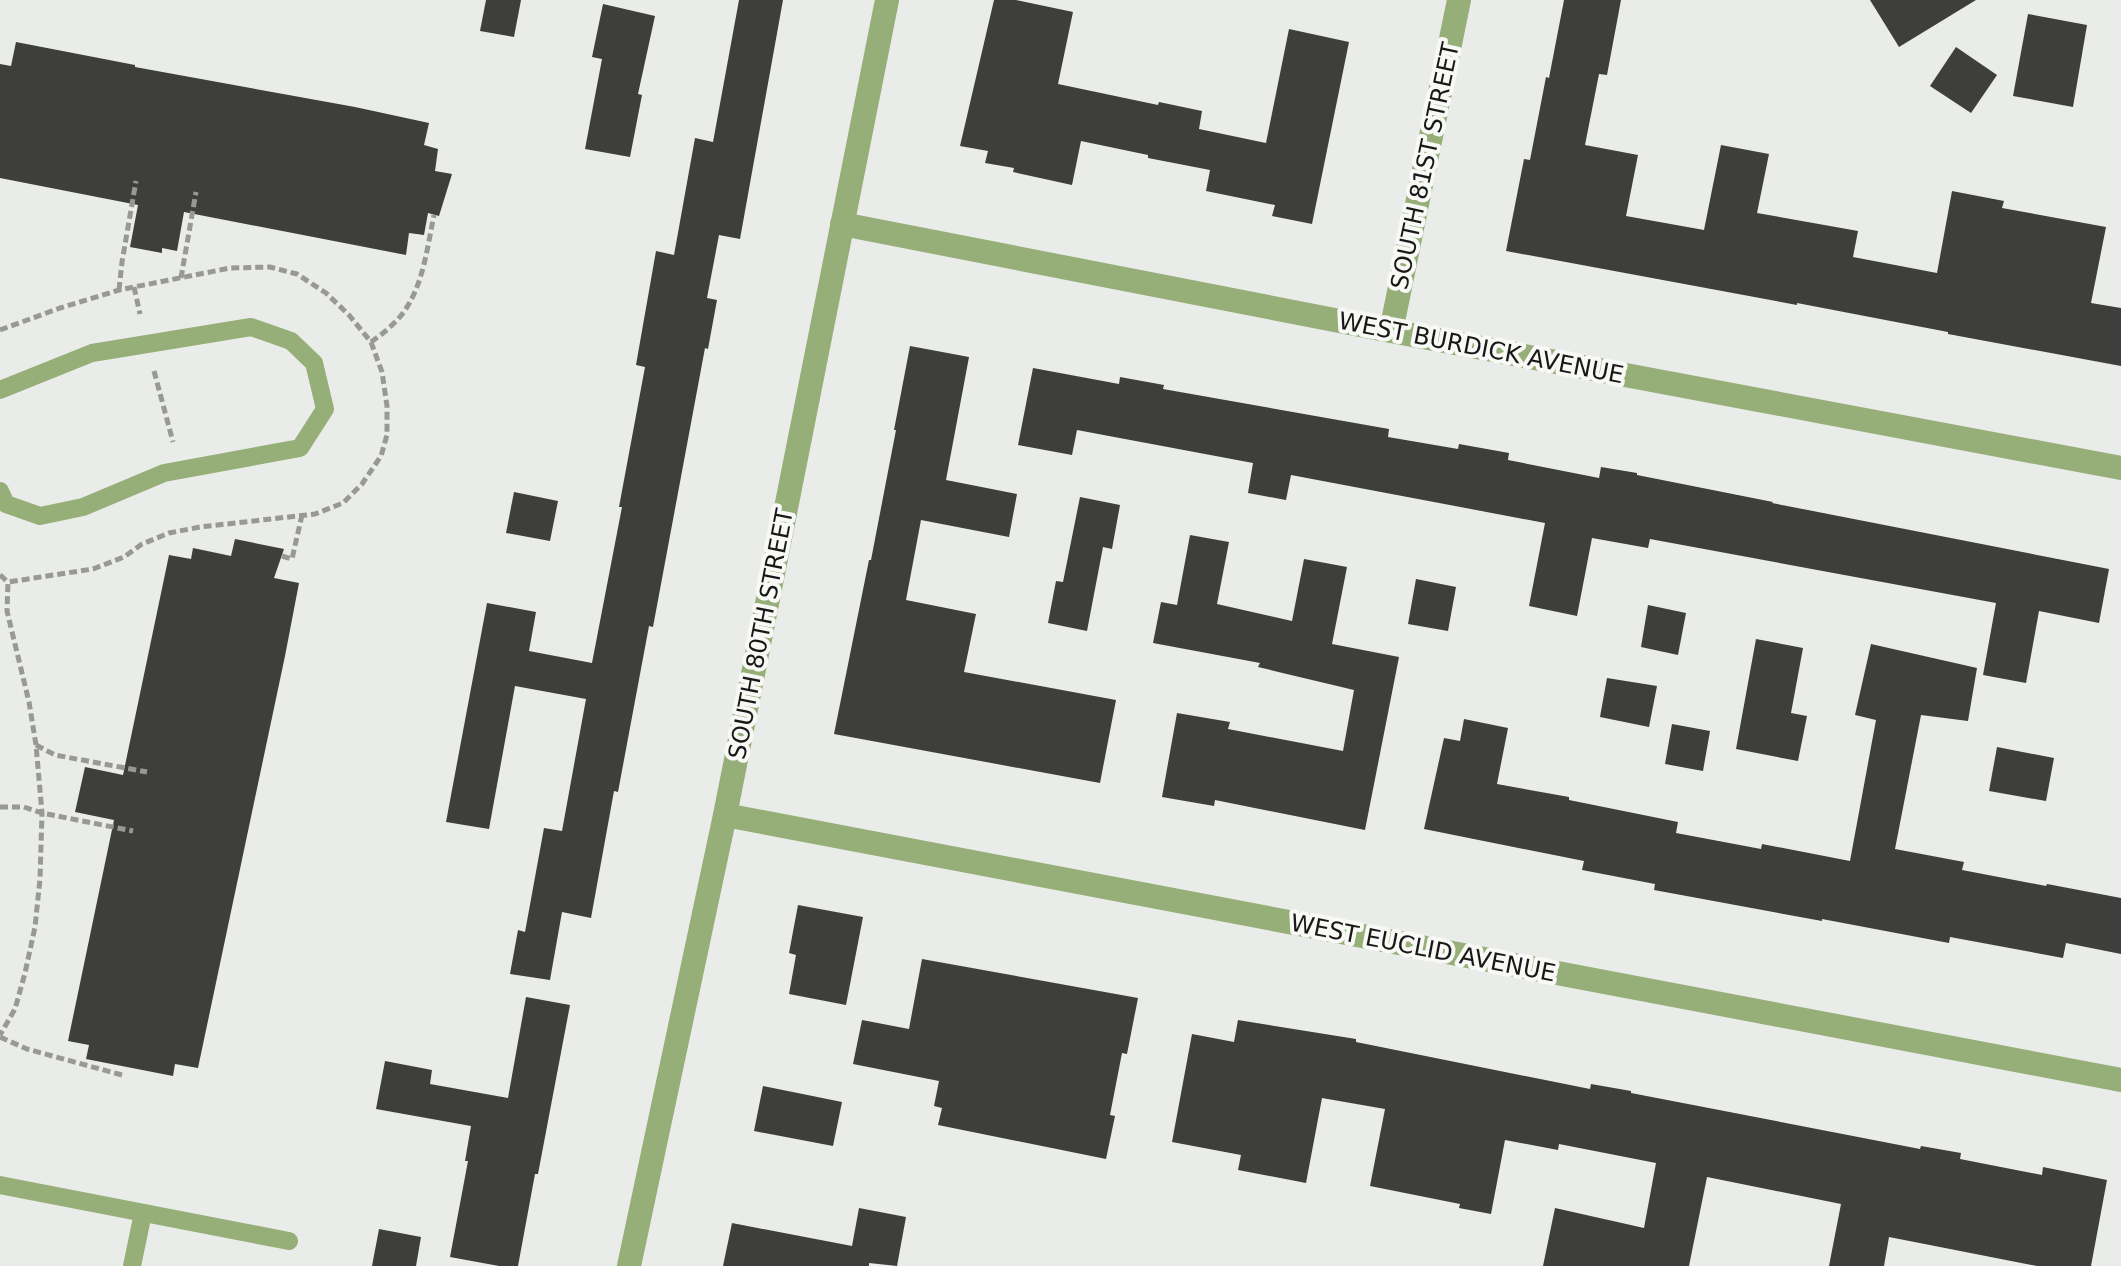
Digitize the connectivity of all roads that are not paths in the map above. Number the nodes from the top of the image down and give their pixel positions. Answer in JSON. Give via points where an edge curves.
{"nodes":[{"id":1,"x":887,"y":0,"type":"edge"},
{"id":2,"x":1459,"y":0,"type":"edge"},
{"id":3,"x":842,"y":224,"type":"junction"},
{"id":4,"x":1391,"y":331,"type":"junction"},
{"id":5,"x":0,"y":390,"type":"edge"},
{"id":6,"x":2121,"y":468,"type":"edge"},
{"id":7,"x":0,"y":491,"type":"edge"},
{"id":8,"x":725,"y":815,"type":"junction"},
{"id":9,"x":2121,"y":1080,"type":"edge"},
{"id":10,"x":0,"y":1185,"type":"edge"},
{"id":11,"x":143,"y":1213,"type":"junction"},
{"id":12,"x":289,"y":1241,"type":"dead end"},
{"id":13,"x":132,"y":1266,"type":"edge"},
{"id":14,"x":629,"y":1266,"type":"edge"}],
"edges":[{"from":1,"to":3,"type":"street","name":"SOUTH 80TH STREET"},
{"from":2,"to":4,"type":"street","name":"SOUTH 81ST STREET"},
{"from":3,"to":4,"type":"street","name":"WEST BURDICK AVENUE"},
{"from":3,"to":8,"type":"street","name":"SOUTH 80TH STREET"},
{"from":4,"to":6,"type":"street","name":"WEST BURDICK AVENUE"},
{"from":5,"to":7,"type":"lane","via":[[92,353],[251,327],[291,341],[314,363],[325,409],[300,448],[164,473],[83,507],[40,516],[6,504]]},
{"from":8,"to":9,"type":"street","name":"WEST EUCLID AVENUE"},
{"from":8,"to":14,"type":"street","name":"SOUTH 80TH STREET"},
{"from":10,"to":11,"type":"lane"},
{"from":11,"to":12,"type":"lane"},
{"from":11,"to":13,"type":"lane"}]}
